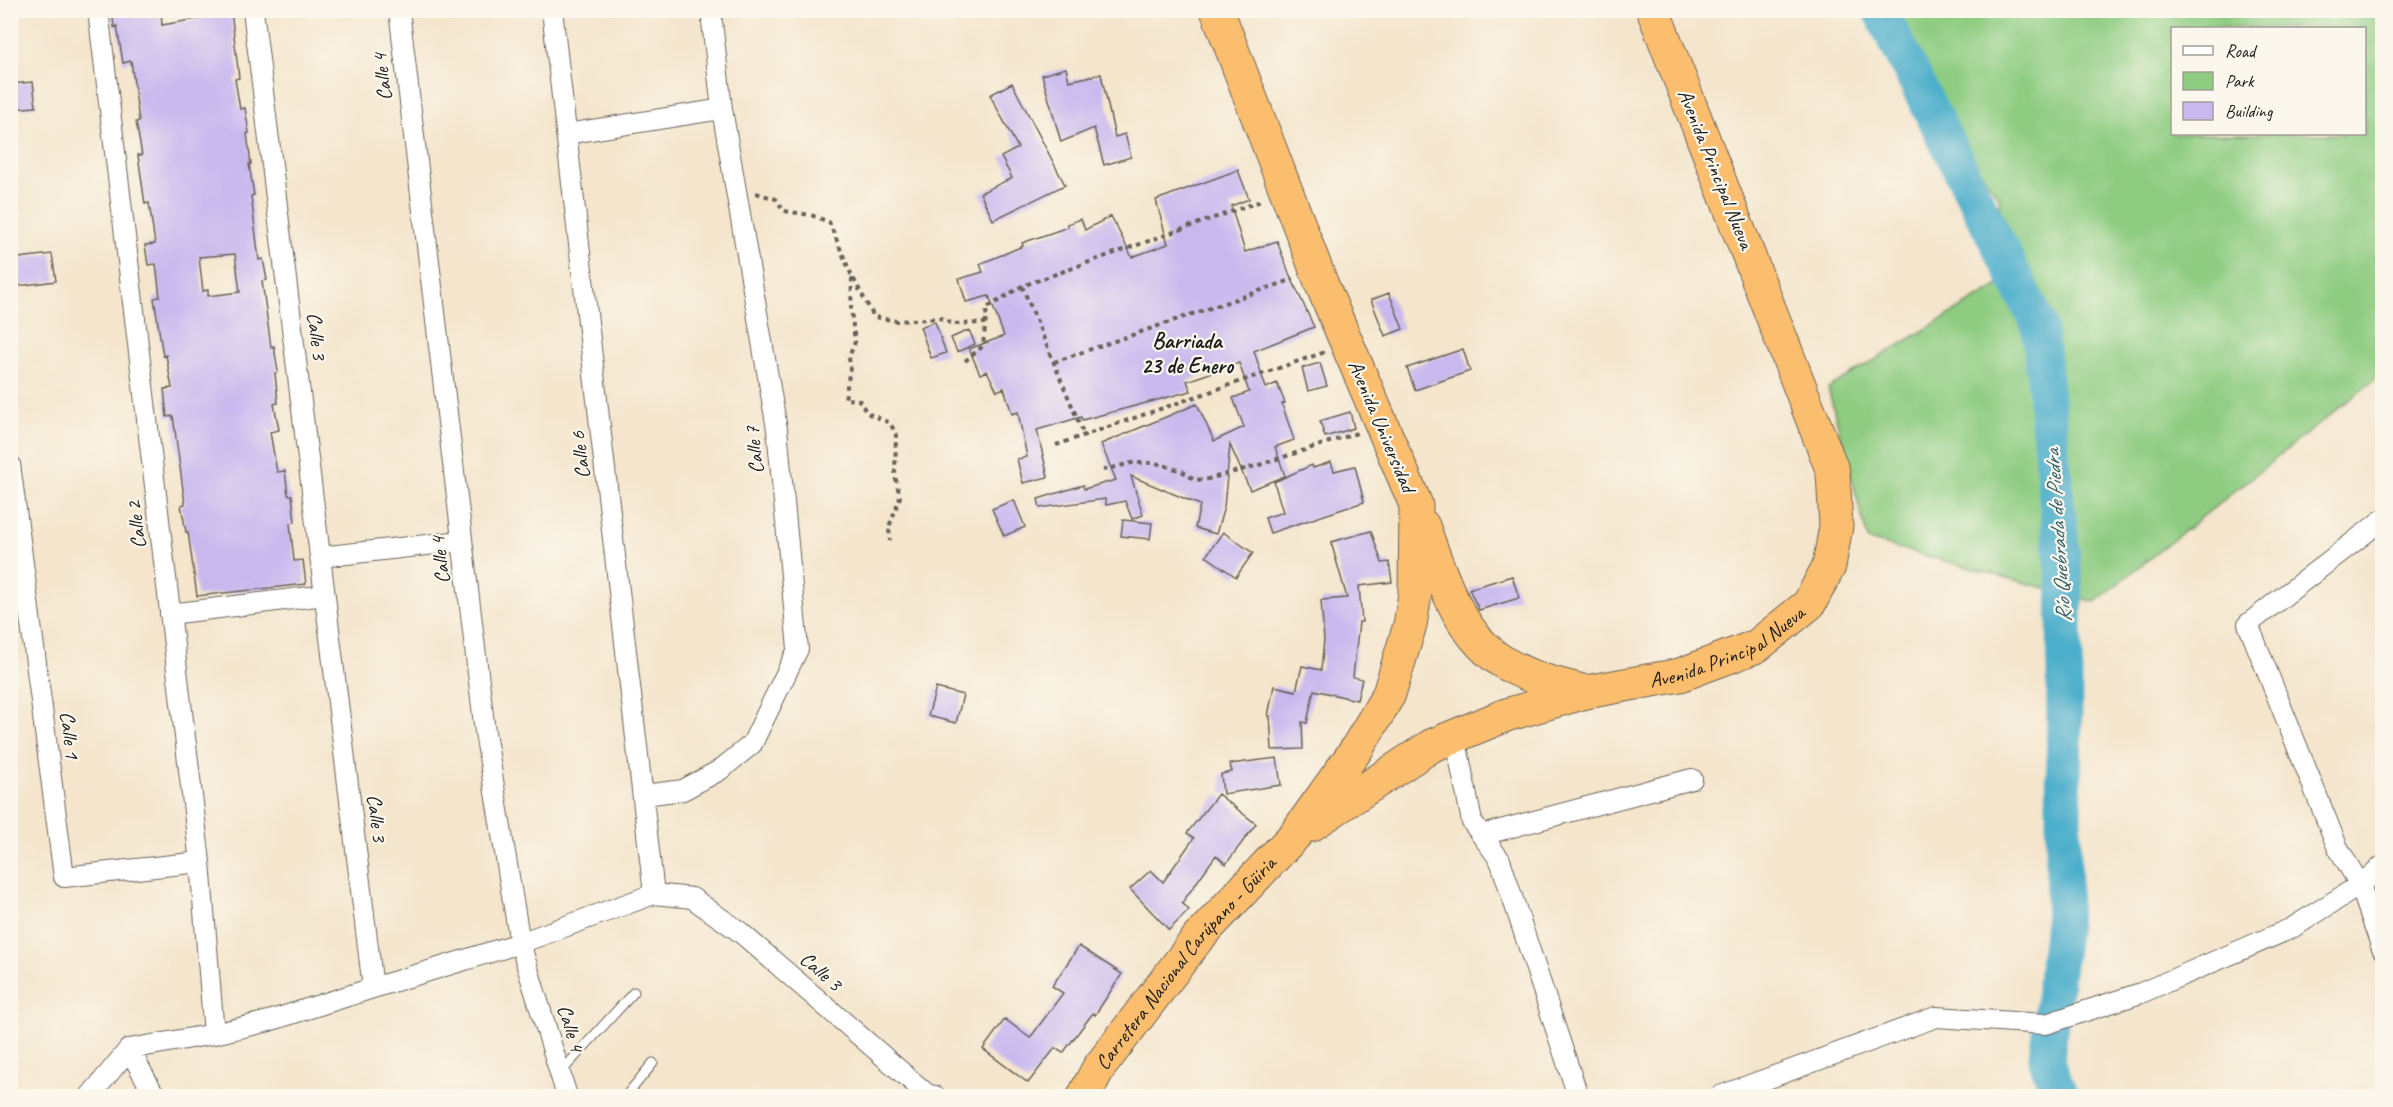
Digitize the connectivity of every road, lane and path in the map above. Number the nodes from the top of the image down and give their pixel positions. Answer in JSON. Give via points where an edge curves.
{"nodes":[{"id":1,"x":98,"y":10,"type":"edge"},
{"id":2,"x":253,"y":10,"type":"edge"},
{"id":3,"x":399,"y":10,"type":"edge"},
{"id":4,"x":552,"y":10,"type":"edge"},
{"id":5,"x":1217,"y":10,"type":"edge"},
{"id":6,"x":1653,"y":10,"type":"edge"},
{"id":7,"x":712,"y":22,"type":"dead end"},
{"id":8,"x":722,"y":109,"type":"junction"},
{"id":9,"x":567,"y":134,"type":"junction"},
{"id":10,"x":736,"y":189,"type":"junction"},
{"id":11,"x":1287,"y":192,"type":"junction"},
{"id":12,"x":1316,"y":272,"type":"junction"},
{"id":13,"x":851,"y":274,"type":"junction"},
{"id":14,"x":1022,"y":286,"type":"junction"},
{"id":15,"x":985,"y":323,"type":"junction"},
{"id":16,"x":1347,"y":344,"type":"junction"},
{"id":17,"x":965,"y":361,"type":"dead end"},
{"id":18,"x":1054,"y":362,"type":"junction"},
{"id":19,"x":1381,"y":423,"type":"junction"},
{"id":20,"x":1084,"y":435,"type":"junction"},
{"id":21,"x":1056,"y":445,"type":"dead end"},
{"id":22,"x":10,"y":464,"type":"edge"},
{"id":23,"x":1103,"y":471,"type":"dead end"},
{"id":24,"x":1416,"y":505,"type":"junction"},
{"id":25,"x":2382,"y":519,"type":"edge"},
{"id":26,"x":462,"y":541,"type":"junction"},
{"id":27,"x":890,"y":541,"type":"dead end"},
{"id":28,"x":320,"y":557,"type":"junction"},
{"id":29,"x":325,"y":595,"type":"junction"},
{"id":30,"x":170,"y":614,"type":"junction"},
{"id":31,"x":1586,"y":692,"type":"junction"},
{"id":32,"x":1455,"y":736,"type":"junction"},
{"id":33,"x":1692,"y":779,"type":"dead end"},
{"id":34,"x":644,"y":795,"type":"junction"},
{"id":35,"x":1295,"y":835,"type":"junction"},
{"id":36,"x":1482,"y":835,"type":"junction"},
{"id":37,"x":200,"y":862,"type":"junction"},
{"id":38,"x":2382,"y":866,"type":"edge"},
{"id":39,"x":2360,"y":885,"type":"junction"},
{"id":40,"x":654,"y":894,"type":"junction"},
{"id":41,"x":520,"y":943,"type":"junction"},
{"id":42,"x":2382,"y":948,"type":"edge"},
{"id":43,"x":373,"y":988,"type":"junction"},
{"id":44,"x":634,"y":992,"type":"dead end"},
{"id":45,"x":214,"y":1034,"type":"junction"},
{"id":46,"x":129,"y":1049,"type":"junction"},
{"id":47,"x":653,"y":1064,"type":"dead end"},
{"id":48,"x":560,"y":1073,"type":"junction"},
{"id":49,"x":90,"y":1096,"type":"edge"},
{"id":50,"x":155,"y":1096,"type":"edge"},
{"id":51,"x":567,"y":1096,"type":"edge"},
{"id":52,"x":626,"y":1096,"type":"edge"},
{"id":53,"x":934,"y":1096,"type":"edge"},
{"id":54,"x":1084,"y":1096,"type":"edge"},
{"id":55,"x":1578,"y":1096,"type":"edge"},
{"id":56,"x":1720,"y":1096,"type":"edge"}],
"edges":[{"from":1,"to":30,"type":"street","name":"Calle 2"},
{"from":2,"to":28,"type":"street","name":"Calle 3"},
{"from":3,"to":26,"type":"street","name":"Calle 4"},
{"from":4,"to":9,"type":"street","name":"Calle 6"},
{"from":5,"to":11,"type":"highway","name":"Avenida Universidad"},
{"from":6,"to":31,"type":"highway","name":"Avenida Principal Nueva","via":[[1833,472],[1836,526],[1829,566],[1809,604],[1757,646],[1680,675]]},
{"from":7,"to":8,"type":"street","name":"Calle 7"},
{"from":8,"to":9,"type":"street"},
{"from":8,"to":10,"type":"street","name":"Calle 7"},
{"from":9,"to":34,"type":"street","name":"Calle 6"},
{"from":10,"to":13,"type":"path","via":[[776,198],[784,211],[829,222]]},
{"from":10,"to":34,"type":"street","name":"Calle 7","via":[[777,429],[798,649],[752,744],[720,770],[682,790]]},
{"from":11,"to":12,"type":"highway","name":"Avenida Universidad"},
{"from":11,"to":14,"type":"path"},
{"from":12,"to":16,"type":"highway","name":"Avenida Universidad"},
{"from":12,"to":18,"type":"path"},
{"from":13,"to":15,"type":"path","via":[[874,317]]},
{"from":13,"to":27,"type":"path","via":[[855,342],[849,357],[845,399],[859,400],[867,413],[890,423],[896,434],[895,476],[900,497],[889,527]]},
{"from":14,"to":15,"type":"path","via":[[987,308]]},
{"from":14,"to":18,"type":"path"},
{"from":15,"to":17,"type":"path","via":[[983,346]]},
{"from":16,"to":19,"type":"highway","name":"Avenida Universidad"},
{"from":16,"to":20,"type":"path"},
{"from":18,"to":20,"type":"path"},
{"from":19,"to":23,"type":"path","via":[[1208,479],[1195,480],[1182,471],[1156,463]]},
{"from":19,"to":24,"type":"highway","name":"Avenida Universidad"},
{"from":20,"to":21,"type":"path"},
{"from":22,"to":37,"type":"street","name":"Calle 1","via":[[64,877]]},
{"from":24,"to":31,"type":"highway","via":[[1454,602],[1486,648],[1507,665]]},
{"from":24,"to":35,"type":"highway","name":"Avenida Universidad","via":[[1415,594],[1410,626],[1389,694],[1356,750]]},
{"from":25,"to":39,"type":"street","via":[[2248,624],[2337,846]]},
{"from":26,"to":28,"type":"street"},
{"from":26,"to":41,"type":"street","name":"Calle 4","via":[[485,732]]},
{"from":28,"to":29,"type":"street","name":"Calle 3"},
{"from":29,"to":30,"type":"street"},
{"from":29,"to":43,"type":"street","name":"Calle 3"},
{"from":30,"to":37,"type":"street","name":"Calle 2"},
{"from":31,"to":32,"type":"highway","name":"Avenida Principal Nueva","via":[[1506,715]]},
{"from":32,"to":35,"type":"highway","name":"Avenida Principal Nueva","via":[[1431,746]]},
{"from":32,"to":36,"type":"street","via":[[1472,822]]},
{"from":33,"to":36,"type":"street"},
{"from":34,"to":40,"type":"street","name":"Calle 6"},
{"from":35,"to":54,"type":"highway","name":"Carretera Nacional Carúpano - Güiria","via":[[1198,939],[1098,1069]]},
{"from":36,"to":55,"type":"street","via":[[1500,860]]},
{"from":37,"to":45,"type":"street","name":"Calle 2"},
{"from":38,"to":39,"type":"street"},
{"from":39,"to":42,"type":"street"},
{"from":39,"to":56,"type":"street","via":[[2292,928],[2140,993],[2046,1024],[1936,1017]]},
{"from":40,"to":41,"type":"street","name":"Calle 3"},
{"from":40,"to":53,"type":"street","name":"Calle 3","via":[[692,898],[740,932],[928,1095]]},
{"from":41,"to":43,"type":"street","name":"Calle 3"},
{"from":41,"to":48,"type":"street","name":"Calle 4"},
{"from":43,"to":45,"type":"street"},
{"from":44,"to":48,"type":"lane"},
{"from":45,"to":46,"type":"street"},
{"from":46,"to":49,"type":"street"},
{"from":46,"to":50,"type":"street"},
{"from":47,"to":52,"type":"lane"},
{"from":48,"to":51,"type":"street","name":"Calle 4"}]}
